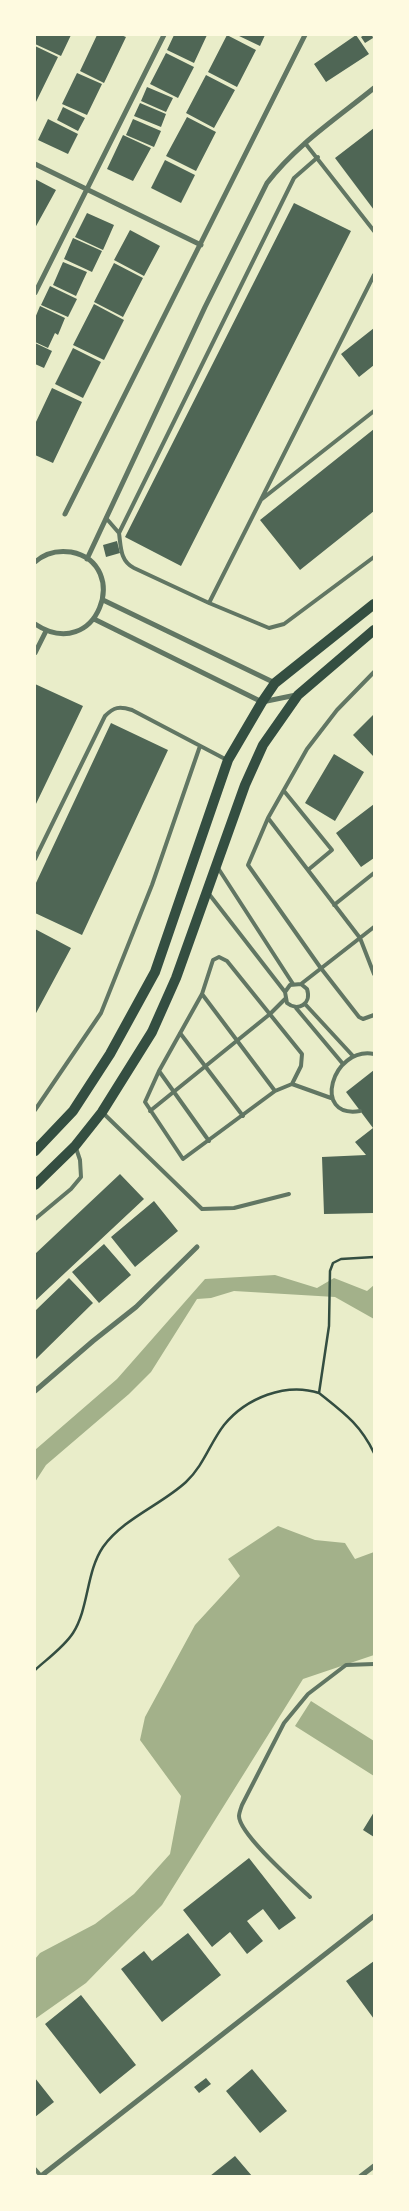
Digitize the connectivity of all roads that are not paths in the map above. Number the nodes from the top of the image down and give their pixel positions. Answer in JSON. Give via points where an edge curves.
{"nodes":[{"id":1,"x":164,"y":35,"type":"edge"},
{"id":2,"x":305,"y":35,"type":"edge"},
{"id":3,"x":374,"y":88,"type":"edge"},
{"id":4,"x":305,"y":142,"type":"junction"},
{"id":5,"x":318,"y":157,"type":"junction"},
{"id":6,"x":35,"y":164,"type":"edge"},
{"id":7,"x":88,"y":190,"type":"junction"},
{"id":8,"x":374,"y":231,"type":"edge"},
{"id":9,"x":201,"y":245,"type":"junction"},
{"id":10,"x":374,"y":275,"type":"edge"},
{"id":11,"x":35,"y":293,"type":"edge"},
{"id":12,"x":374,"y":411,"type":"edge"},
{"id":13,"x":261,"y":500,"type":"junction"},
{"id":14,"x":65,"y":514,"type":"dead end"},
{"id":15,"x":106,"y":518,"type":"junction"},
{"id":16,"x":119,"y":533,"type":"junction"},
{"id":17,"x":374,"y":557,"type":"edge"},
{"id":18,"x":87,"y":559,"type":"junction"},
{"id":19,"x":35,"y":562,"type":"edge"},
{"id":20,"x":103,"y":600,"type":"junction"},
{"id":21,"x":209,"y":603,"type":"junction"},
{"id":22,"x":374,"y":604,"type":"edge"},
{"id":23,"x":94,"y":619,"type":"junction"},
{"id":24,"x":35,"y":624,"type":"edge"},
{"id":25,"x":374,"y":630,"type":"edge"},
{"id":26,"x":46,"y":631,"type":"junction"},
{"id":27,"x":35,"y":653,"type":"edge"},
{"id":28,"x":374,"y":672,"type":"edge"},
{"id":29,"x":275,"y":683,"type":"junction"},
{"id":30,"x":298,"y":694,"type":"junction"},
{"id":31,"x":262,"y":702,"type":"junction"},
{"id":32,"x":200,"y":746,"type":"junction"},
{"id":33,"x":228,"y":760,"type":"junction"},
{"id":34,"x":284,"y":791,"type":"junction"},
{"id":35,"x":268,"y":818,"type":"junction"},
{"id":36,"x":35,"y":859,"type":"edge"},
{"id":37,"x":216,"y":867,"type":"junction"},
{"id":38,"x":308,"y":870,"type":"junction"},
{"id":39,"x":374,"y":873,"type":"edge"},
{"id":40,"x":207,"y":892,"type":"junction"},
{"id":41,"x":334,"y":905,"type":"junction"},
{"id":42,"x":374,"y":927,"type":"edge"},
{"id":43,"x":360,"y":938,"type":"junction"},
{"id":44,"x":320,"y":967,"type":"junction"},
{"id":45,"x":374,"y":974,"type":"edge"},
{"id":46,"x":293,"y":984,"type":"junction"},
{"id":47,"x":301,"y":984,"type":"junction"},
{"id":48,"x":285,"y":992,"type":"junction"},
{"id":49,"x":202,"y":994,"type":"junction"},
{"id":50,"x":285,"y":999,"type":"junction"},
{"id":51,"x":305,"y":1004,"type":"junction"},
{"id":52,"x":296,"y":1008,"type":"junction"},
{"id":53,"x":270,"y":1014,"type":"junction"},
{"id":54,"x":374,"y":1015,"type":"edge"},
{"id":55,"x":180,"y":1033,"type":"junction"},
{"id":56,"x":238,"y":1040,"type":"junction"},
{"id":57,"x":374,"y":1054,"type":"edge"},
{"id":58,"x":353,"y":1056,"type":"junction"},
{"id":59,"x":343,"y":1064,"type":"junction"},
{"id":60,"x":205,"y":1066,"type":"junction"},
{"id":61,"x":159,"y":1071,"type":"junction"},
{"id":62,"x":292,"y":1084,"type":"junction"},
{"id":63,"x":275,"y":1091,"type":"junction"},
{"id":64,"x":173,"y":1092,"type":"junction"},
{"id":65,"x":332,"y":1098,"type":"junction"},
{"id":66,"x":35,"y":1110,"type":"edge"},
{"id":67,"x":150,"y":1111,"type":"junction"},
{"id":68,"x":360,"y":1111,"type":"dead end"},
{"id":69,"x":102,"y":1112,"type":"junction"},
{"id":70,"x":243,"y":1116,"type":"junction"},
{"id":71,"x":210,"y":1141,"type":"junction"},
{"id":72,"x":75,"y":1146,"type":"junction"},
{"id":73,"x":35,"y":1151,"type":"edge"},
{"id":74,"x":35,"y":1185,"type":"edge"},
{"id":75,"x":288,"y":1194,"type":"dead end"},
{"id":76,"x":35,"y":1219,"type":"edge"},
{"id":77,"x":197,"y":1247,"type":"dead end"},
{"id":78,"x":35,"y":1391,"type":"edge"},
{"id":79,"x":374,"y":1664,"type":"edge"},
{"id":80,"x":310,"y":1897,"type":"dead end"},
{"id":81,"x":374,"y":1916,"type":"edge"},
{"id":82,"x":374,"y":2166,"type":"edge"},
{"id":83,"x":35,"y":2169,"type":"edge"},
{"id":84,"x":41,"y":2176,"type":"edge"},
{"id":85,"x":361,"y":2176,"type":"edge"}],
"edges":[{"from":1,"to":7,"type":"street"},
{"from":2,"to":9,"type":"street"},
{"from":3,"to":4,"type":"street"},
{"from":4,"to":5,"type":"lane"},
{"from":4,"to":15,"type":"street","via":[[280,166],[263,191]]},
{"from":5,"to":8,"type":"lane"},
{"from":5,"to":16,"type":"lane","via":[[294,178]]},
{"from":6,"to":7,"type":"street"},
{"from":7,"to":9,"type":"street"},
{"from":7,"to":11,"type":"street"},
{"from":9,"to":14,"type":"street"},
{"from":10,"to":13,"type":"lane"},
{"from":12,"to":13,"type":"lane"},
{"from":13,"to":21,"type":"lane"},
{"from":15,"to":16,"type":"lane"},
{"from":15,"to":18,"type":"street"},
{"from":16,"to":21,"type":"lane","via":[[121,554],[128,565]]},
{"from":17,"to":21,"type":"lane","via":[[276,627],[269,628]]},
{"from":18,"to":19,"type":"street","via":[[64,551],[52,552]]},
{"from":18,"to":20,"type":"street","via":[[101,577]]},
{"from":20,"to":23,"type":"street"},
{"from":20,"to":29,"type":"street"},
{"from":22,"to":29,"type":"main road"},
{"from":23,"to":26,"type":"street","via":[[72,633]]},
{"from":23,"to":31,"type":"street"},
{"from":24,"to":26,"type":"street"},
{"from":25,"to":30,"type":"main road"},
{"from":26,"to":27,"type":"street"},
{"from":28,"to":34,"type":"lane","via":[[337,710],[307,749]]},
{"from":29,"to":31,"type":"main road"},
{"from":30,"to":31,"type":"street"},
{"from":30,"to":37,"type":"main road","via":[[260,753]]},
{"from":31,"to":33,"type":"main road"},
{"from":32,"to":33,"type":"lane"},
{"from":32,"to":36,"type":"lane","via":[[132,710],[113,708],[104,716]]},
{"from":32,"to":66,"type":"lane","via":[[152,885],[101,1012]]},
{"from":33,"to":73,"type":"main road","via":[[155,972],[110,1054],[73,1111]]},
{"from":34,"to":35,"type":"lane"},
{"from":34,"to":38,"type":"lane","via":[[332,850]]},
{"from":35,"to":38,"type":"lane"},
{"from":35,"to":44,"type":"lane","via":[[249,869]]},
{"from":37,"to":40,"type":"main road"},
{"from":37,"to":46,"type":"lane"},
{"from":38,"to":41,"type":"lane"},
{"from":39,"to":41,"type":"lane"},
{"from":40,"to":48,"type":"lane"},
{"from":40,"to":69,"type":"main road","via":[[176,978],[152,1032]]},
{"from":41,"to":43,"type":"lane"},
{"from":42,"to":43,"type":"lane"},
{"from":43,"to":44,"type":"lane"},
{"from":43,"to":45,"type":"lane"},
{"from":44,"to":47,"type":"lane"},
{"from":44,"to":54,"type":"lane","via":[[359,1017]]},
{"from":46,"to":47,"type":"lane"},
{"from":46,"to":48,"type":"lane"},
{"from":47,"to":51,"type":"lane","via":[[309,994]]},
{"from":48,"to":50,"type":"lane"},
{"from":49,"to":53,"type":"lane","via":[[213,960],[219,957],[227,961]]},
{"from":49,"to":55,"type":"lane"},
{"from":49,"to":56,"type":"lane"},
{"from":50,"to":52,"type":"lane"},
{"from":50,"to":53,"type":"lane"},
{"from":51,"to":52,"type":"lane"},
{"from":51,"to":58,"type":"lane"},
{"from":52,"to":59,"type":"lane"},
{"from":53,"to":56,"type":"lane"},
{"from":53,"to":62,"type":"lane","via":[[302,1054],[301,1066]]},
{"from":55,"to":60,"type":"lane"},
{"from":55,"to":61,"type":"lane"},
{"from":56,"to":60,"type":"lane"},
{"from":56,"to":63,"type":"lane"},
{"from":57,"to":58,"type":"lane"},
{"from":58,"to":59,"type":"lane"},
{"from":59,"to":65,"type":"lane","via":[[332,1082]]},
{"from":60,"to":64,"type":"lane"},
{"from":60,"to":70,"type":"lane"},
{"from":61,"to":64,"type":"lane"},
{"from":61,"to":67,"type":"lane","via":[[145,1099]]},
{"from":62,"to":63,"type":"lane"},
{"from":62,"to":65,"type":"lane"},
{"from":63,"to":70,"type":"lane"},
{"from":64,"to":67,"type":"lane"},
{"from":64,"to":71,"type":"lane"},
{"from":65,"to":68,"type":"lane","via":[[345,1111]]},
{"from":67,"to":71,"type":"lane","via":[[181,1159]]},
{"from":69,"to":72,"type":"main road"},
{"from":69,"to":75,"type":"lane","via":[[202,1209],[234,1208]]},
{"from":70,"to":71,"type":"lane"},
{"from":72,"to":74,"type":"main road"},
{"from":72,"to":76,"type":"lane","via":[[81,1177]]},
{"from":77,"to":78,"type":"street","via":[[136,1307]]},
{"from":79,"to":80,"type":"lane","via":[[346,1665],[308,1694],[284,1722],[242,1805],[239,1816],[242,1825],[264,1853]]},
{"from":81,"to":84,"type":"street"},
{"from":82,"to":85,"type":"street"},
{"from":83,"to":84,"type":"lane"}]}
